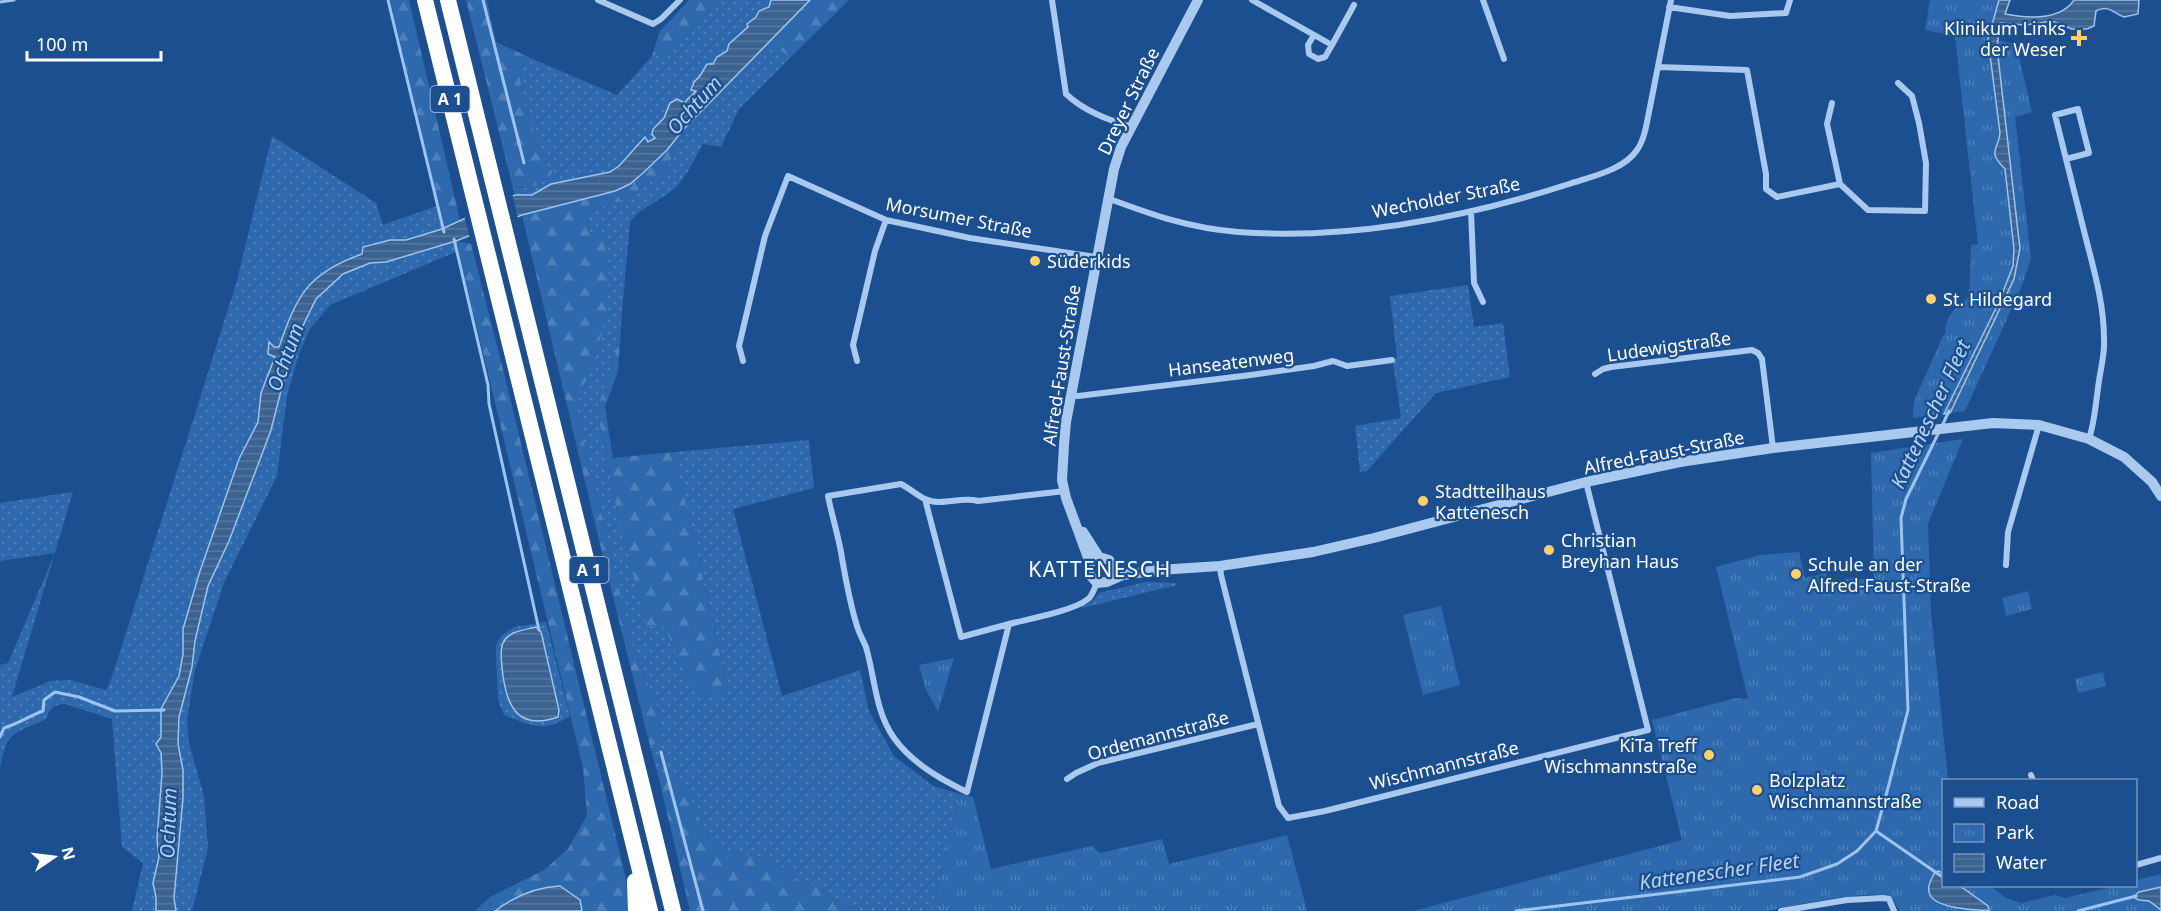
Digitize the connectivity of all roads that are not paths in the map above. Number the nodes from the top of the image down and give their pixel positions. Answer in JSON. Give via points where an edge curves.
{"nodes":[{"id":1,"x":425,"y":0,"type":"edge"},
{"id":2,"x":448,"y":0,"type":"edge"},
{"id":3,"x":598,"y":0,"type":"edge"},
{"id":4,"x":680,"y":0,"type":"edge"},
{"id":5,"x":1052,"y":0,"type":"edge"},
{"id":6,"x":1198,"y":0,"type":"edge"},
{"id":7,"x":1252,"y":0,"type":"edge"},
{"id":8,"x":1483,"y":0,"type":"edge"},
{"id":9,"x":1790,"y":0,"type":"edge"},
{"id":10,"x":1670,"y":3,"type":"edge"},
{"id":11,"x":1354,"y":5,"type":"dead end"},
{"id":12,"x":1314,"y":35,"type":"junction"},
{"id":13,"x":1332,"y":45,"type":"junction"},
{"id":14,"x":1504,"y":59,"type":"dead end"},
{"id":15,"x":1658,"y":67,"type":"junction"},
{"id":16,"x":1898,"y":84,"type":"dead end"},
{"id":17,"x":1832,"y":103,"type":"dead end"},
{"id":18,"x":1131,"y":127,"type":"junction"},
{"id":19,"x":2066,"y":159,"type":"junction"},
{"id":20,"x":1840,"y":184,"type":"junction"},
{"id":21,"x":1107,"y":198,"type":"junction"},
{"id":22,"x":1471,"y":211,"type":"junction"},
{"id":23,"x":886,"y":220,"type":"junction"},
{"id":24,"x":1096,"y":257,"type":"junction"},
{"id":25,"x":1483,"y":302,"type":"dead end"},
{"id":26,"x":1392,"y":360,"type":"dead end"},
{"id":27,"x":743,"y":361,"type":"dead end"},
{"id":28,"x":857,"y":361,"type":"dead end"},
{"id":29,"x":1595,"y":374,"type":"dead end"},
{"id":30,"x":1071,"y":395,"type":"junction"},
{"id":31,"x":2039,"y":425,"type":"junction"},
{"id":32,"x":2088,"y":440,"type":"junction"},
{"id":33,"x":1773,"y":448,"type":"junction"},
{"id":34,"x":1586,"y":482,"type":"junction"},
{"id":35,"x":1065,"y":492,"type":"junction"},
{"id":36,"x":2161,"y":496,"type":"edge"},
{"id":37,"x":925,"y":500,"type":"junction"},
{"id":38,"x":1094,"y":560,"type":"junction"},
{"id":39,"x":2006,"y":565,"type":"dead end"},
{"id":40,"x":1114,"y":566,"type":"junction"},
{"id":41,"x":1220,"y":566,"type":"junction"},
{"id":42,"x":1158,"y":570,"type":"junction"},
{"id":43,"x":1111,"y":579,"type":"junction"},
{"id":44,"x":1097,"y":583,"type":"junction"},
{"id":45,"x":1009,"y":624,"type":"junction"},
{"id":46,"x":1258,"y":724,"type":"junction"},
{"id":47,"x":1067,"y":779,"type":"dead end"},
{"id":48,"x":634,"y":847,"type":"junction"},
{"id":49,"x":2161,"y":858,"type":"edge"},
{"id":50,"x":2137,"y":865,"type":"edge"},
{"id":51,"x":636,"y":911,"type":"edge"},
{"id":52,"x":650,"y":911,"type":"edge"},
{"id":53,"x":673,"y":911,"type":"edge"},
{"id":54,"x":1781,"y":911,"type":"edge"},
{"id":55,"x":1894,"y":911,"type":"edge"}],
"edges":[{"from":1,"to":48,"type":"highway","number":"A 1"},
{"from":2,"to":53,"type":"highway","number":"A 1"},
{"from":3,"to":4,"type":"street","via":[[653,24]]},
{"from":5,"to":18,"type":"street","via":[[1066,94],[1089,111]]},
{"from":6,"to":18,"type":"street","name":"Dreyer Straße"},
{"from":7,"to":12,"type":"street"},
{"from":8,"to":14,"type":"street"},
{"from":9,"to":10,"type":"street","via":[[1786,14],[1730,16]]},
{"from":10,"to":15,"type":"street","name":"Wecholder Straße"},
{"from":11,"to":13,"type":"street"},
{"from":12,"to":13,"type":"street"},
{"from":12,"to":13,"type":"street","via":[[1308,45],[1309,54],[1318,59],[1325,57]]},
{"from":15,"to":20,"type":"street","via":[[1747,70],[1766,189],[1777,197]]},
{"from":15,"to":22,"type":"street","name":"Wecholder Straße","via":[[1641,141],[1632,157],[1579,181]]},
{"from":16,"to":20,"type":"street","via":[[1912,96],[1919,123],[1926,163],[1925,211],[1868,210]]},
{"from":17,"to":20,"type":"street","via":[[1827,124]]},
{"from":18,"to":21,"type":"street","name":"Dreyer Straße","via":[[1121,147]]},
{"from":19,"to":19,"type":"street","via":[[2055,115],[2078,109],[2089,153]]},
{"from":19,"to":32,"type":"street","via":[[2103,315],[2104,349]]},
{"from":21,"to":22,"type":"street","name":"Wecholder Straße","via":[[1172,222],[1240,232],[1361,229]]},
{"from":21,"to":24,"type":"street","name":"Dreyer Straße"},
{"from":22,"to":25,"type":"street","via":[[1474,283]]},
{"from":23,"to":24,"type":"street","name":"Morsumer Straße","via":[[970,238]]},
{"from":23,"to":27,"type":"street","name":"Morsumer Straße","via":[[788,176],[765,236],[739,346]]},
{"from":23,"to":28,"type":"street","via":[[853,345]]},
{"from":24,"to":30,"type":"street","name":"Alfred-Faust-Straße"},
{"from":26,"to":30,"type":"street","name":"Hanseatenweg","via":[[1347,366],[1333,361],[1251,375]]},
{"from":29,"to":33,"type":"street","name":"Ludewigstraße","via":[[1611,367],[1752,350],[1762,359]]},
{"from":30,"to":35,"type":"street","name":"Alfred-Faust-Straße","via":[[1063,461]]},
{"from":31,"to":32,"type":"street","name":"Alfred-Faust-Straße"},
{"from":31,"to":33,"type":"street","name":"Alfred-Faust-Straße","via":[[2008,422]]},
{"from":31,"to":39,"type":"street","via":[[2008,532]]},
{"from":32,"to":36,"type":"street","name":"Alfred-Faust-Straße","via":[[2124,457],[2152,482]]},
{"from":33,"to":34,"type":"street","name":"Alfred-Faust-Straße"},
{"from":34,"to":41,"type":"street","name":"Alfred-Faust-Straße","via":[[1313,552]]},
{"from":34,"to":46,"type":"street","name":"Wischmannstraße","via":[[1648,730],[1288,818],[1279,806]]},
{"from":35,"to":37,"type":"street","via":[[978,501]]},
{"from":35,"to":38,"type":"street","name":"Alfred-Faust-Straße"},
{"from":37,"to":45,"type":"street","via":[[960,637]]},
{"from":37,"to":45,"type":"street","via":[[901,484],[828,496],[857,628],[884,722],[914,760],[967,792]]},
{"from":38,"to":40,"type":"street","name":"Alfred-Faust-Straße","via":[[1110,560]]},
{"from":38,"to":44,"type":"street","name":"Alfred-Faust-Straße","via":[[1089,574]]},
{"from":40,"to":42,"type":"street","name":"Alfred-Faust-Straße"},
{"from":40,"to":43,"type":"street"},
{"from":41,"to":42,"type":"street","name":"Alfred-Faust-Straße"},
{"from":41,"to":46,"type":"street","name":"Wischmannstraße"},
{"from":42,"to":43,"type":"street","name":"Alfred-Faust-Straße"},
{"from":43,"to":44,"type":"street","name":"Alfred-Faust-Straße"},
{"from":44,"to":45,"type":"street","via":[[1086,601]]},
{"from":46,"to":47,"type":"street","name":"Ordemannstraße","via":[[1098,764]]},
{"from":48,"to":51,"type":"highway"},
{"from":48,"to":52,"type":"highway","number":"A 1"},
{"from":49,"to":50,"type":"street"},
{"from":54,"to":55,"type":"street","via":[[1846,900],[1889,899]]}]}
